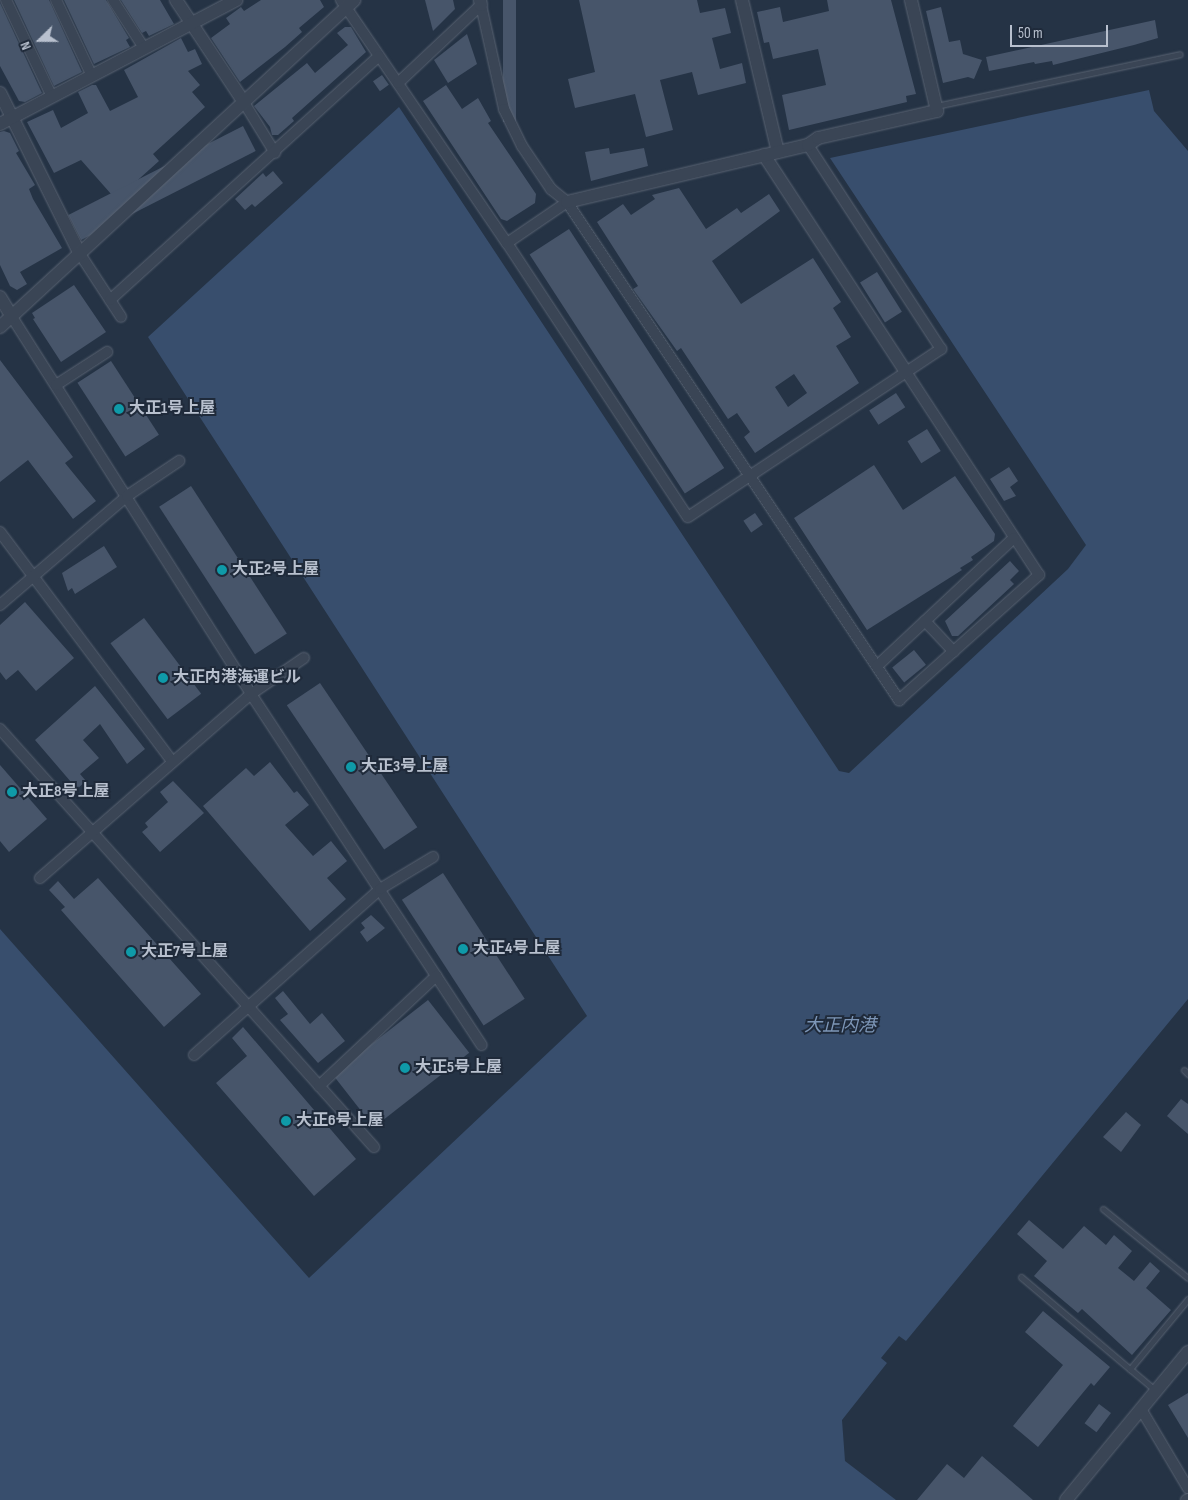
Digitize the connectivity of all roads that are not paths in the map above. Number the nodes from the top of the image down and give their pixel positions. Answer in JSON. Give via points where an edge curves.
{"nodes":[{"id":1,"x":6,"y":0,"type":"edge"},
{"id":2,"x":56,"y":0,"type":"edge"},
{"id":3,"x":113,"y":0,"type":"edge"},
{"id":4,"x":176,"y":0,"type":"edge"},
{"id":5,"x":236,"y":0,"type":"edge"},
{"id":6,"x":742,"y":0,"type":"edge"},
{"id":7,"x":911,"y":0,"type":"edge"},
{"id":8,"x":347,"y":3,"type":"edge"},
{"id":9,"x":481,"y":3,"type":"edge"},
{"id":10,"x":191,"y":23,"type":"junction"},
{"id":11,"x":144,"y":48,"type":"junction"},
{"id":12,"x":1180,"y":54,"type":"dead end"},
{"id":13,"x":379,"y":56,"type":"junction"},
{"id":14,"x":92,"y":76,"type":"junction"},
{"id":15,"x":398,"y":82,"type":"junction"},
{"id":16,"x":0,"y":93,"type":"edge"},
{"id":17,"x":52,"y":97,"type":"junction"},
{"id":18,"x":243,"y":101,"type":"junction"},
{"id":19,"x":936,"y":106,"type":"junction"},
{"id":20,"x":12,"y":118,"type":"junction"},
{"id":21,"x":0,"y":124,"type":"edge"},
{"id":22,"x":808,"y":145,"type":"junction"},
{"id":23,"x":778,"y":152,"type":"junction"},
{"id":24,"x":275,"y":153,"type":"junction"},
{"id":25,"x":764,"y":156,"type":"junction"},
{"id":26,"x":567,"y":202,"type":"junction"},
{"id":27,"x":507,"y":243,"type":"junction"},
{"id":28,"x":80,"y":254,"type":"junction"},
{"id":29,"x":0,"y":297,"type":"edge"},
{"id":30,"x":110,"y":300,"type":"junction"},
{"id":31,"x":12,"y":317,"type":"junction"},
{"id":32,"x":121,"y":317,"type":"dead end"},
{"id":33,"x":0,"y":328,"type":"edge"},
{"id":34,"x":107,"y":352,"type":"dead end"},
{"id":35,"x":906,"y":372,"type":"junction"},
{"id":36,"x":56,"y":385,"type":"junction"},
{"id":37,"x":179,"y":461,"type":"dead end"},
{"id":38,"x":749,"y":476,"type":"junction"},
{"id":39,"x":127,"y":496,"type":"junction"},
{"id":40,"x":0,"y":532,"type":"edge"},
{"id":41,"x":1014,"y":538,"type":"junction"},
{"id":42,"x":34,"y":576,"type":"junction"},
{"id":43,"x":0,"y":605,"type":"edge"},
{"id":44,"x":925,"y":621,"type":"junction"},
{"id":45,"x":954,"y":652,"type":"junction"},
{"id":46,"x":304,"y":658,"type":"dead end"},
{"id":47,"x":877,"y":666,"type":"junction"},
{"id":48,"x":251,"y":694,"type":"junction"},
{"id":49,"x":0,"y":729,"type":"edge"},
{"id":50,"x":172,"y":761,"type":"junction"},
{"id":51,"x":92,"y":831,"type":"junction"},
{"id":52,"x":433,"y":857,"type":"dead end"},
{"id":53,"x":40,"y":878,"type":"dead end"},
{"id":54,"x":380,"y":889,"type":"junction"},
{"id":55,"x":436,"y":976,"type":"junction"},
{"id":56,"x":249,"y":1008,"type":"junction"},
{"id":57,"x":482,"y":1045,"type":"dead end"},
{"id":58,"x":194,"y":1055,"type":"dead end"},
{"id":59,"x":319,"y":1086,"type":"junction"},
{"id":60,"x":374,"y":1147,"type":"dead end"},
{"id":61,"x":1103,"y":1209,"type":"dead end"},
{"id":62,"x":1021,"y":1277,"type":"dead end"},
{"id":63,"x":1188,"y":1278,"type":"edge"},
{"id":64,"x":1188,"y":1300,"type":"edge"},
{"id":65,"x":1188,"y":1352,"type":"edge"},
{"id":66,"x":1130,"y":1369,"type":"junction"},
{"id":67,"x":1156,"y":1391,"type":"junction"},
{"id":68,"x":1141,"y":1409,"type":"junction"},
{"id":69,"x":1188,"y":1488,"type":"edge"},
{"id":70,"x":1066,"y":1500,"type":"edge"}],
"edges":[{"from":1,"to":17,"type":"street"},
{"from":2,"to":14,"type":"street"},
{"from":3,"to":11,"type":"street"},
{"from":4,"to":10,"type":"street"},
{"from":5,"to":10,"type":"street"},
{"from":6,"to":23,"type":"street"},
{"from":7,"to":19,"type":"street"},
{"from":8,"to":13,"type":"street"},
{"from":8,"to":18,"type":"street"},
{"from":9,"to":15,"type":"street"},
{"from":9,"to":26,"type":"street","via":[[512,129],[551,189]]},
{"from":10,"to":11,"type":"street"},
{"from":10,"to":18,"type":"street"},
{"from":11,"to":14,"type":"street"},
{"from":12,"to":19,"type":"lane"},
{"from":13,"to":15,"type":"street"},
{"from":13,"to":24,"type":"street"},
{"from":14,"to":17,"type":"street"},
{"from":15,"to":27,"type":"street"},
{"from":16,"to":20,"type":"street"},
{"from":17,"to":20,"type":"street"},
{"from":18,"to":24,"type":"street"},
{"from":18,"to":28,"type":"street"},
{"from":19,"to":22,"type":"street","via":[[937,111],[818,138]]},
{"from":20,"to":21,"type":"street"},
{"from":20,"to":28,"type":"street"},
{"from":22,"to":23,"type":"street"},
{"from":22,"to":35,"type":"street","via":[[941,349]]},
{"from":23,"to":25,"type":"street"},
{"from":24,"to":30,"type":"street"},
{"from":25,"to":26,"type":"street"},
{"from":25,"to":35,"type":"street"},
{"from":26,"to":27,"type":"street"},
{"from":26,"to":38,"type":"street"},
{"from":27,"to":38,"type":"street","via":[[688,517]]},
{"from":28,"to":30,"type":"street"},
{"from":28,"to":31,"type":"street"},
{"from":29,"to":31,"type":"street"},
{"from":30,"to":32,"type":"street"},
{"from":31,"to":33,"type":"street"},
{"from":31,"to":36,"type":"street"},
{"from":34,"to":36,"type":"street"},
{"from":35,"to":38,"type":"street"},
{"from":35,"to":41,"type":"street"},
{"from":36,"to":39,"type":"street"},
{"from":37,"to":39,"type":"street"},
{"from":38,"to":47,"type":"street"},
{"from":39,"to":42,"type":"street"},
{"from":39,"to":48,"type":"street"},
{"from":40,"to":42,"type":"street"},
{"from":41,"to":44,"type":"street"},
{"from":41,"to":45,"type":"street","via":[[1040,575]]},
{"from":42,"to":43,"type":"street"},
{"from":42,"to":50,"type":"street"},
{"from":44,"to":45,"type":"street"},
{"from":44,"to":47,"type":"street"},
{"from":45,"to":47,"type":"street","via":[[899,700]]},
{"from":46,"to":48,"type":"street"},
{"from":48,"to":50,"type":"street"},
{"from":48,"to":54,"type":"street"},
{"from":49,"to":51,"type":"street"},
{"from":50,"to":51,"type":"street"},
{"from":51,"to":53,"type":"street"},
{"from":51,"to":56,"type":"street"},
{"from":52,"to":54,"type":"street"},
{"from":54,"to":55,"type":"street"},
{"from":54,"to":56,"type":"street"},
{"from":55,"to":57,"type":"street"},
{"from":55,"to":59,"type":"street"},
{"from":56,"to":58,"type":"street"},
{"from":56,"to":59,"type":"street"},
{"from":59,"to":60,"type":"street"},
{"from":61,"to":63,"type":"lane"},
{"from":62,"to":66,"type":"lane"},
{"from":64,"to":66,"type":"lane"},
{"from":65,"to":67,"type":"street"},
{"from":66,"to":67,"type":"lane"},
{"from":67,"to":68,"type":"street"},
{"from":68,"to":69,"type":"street"},
{"from":68,"to":70,"type":"street"}]}
